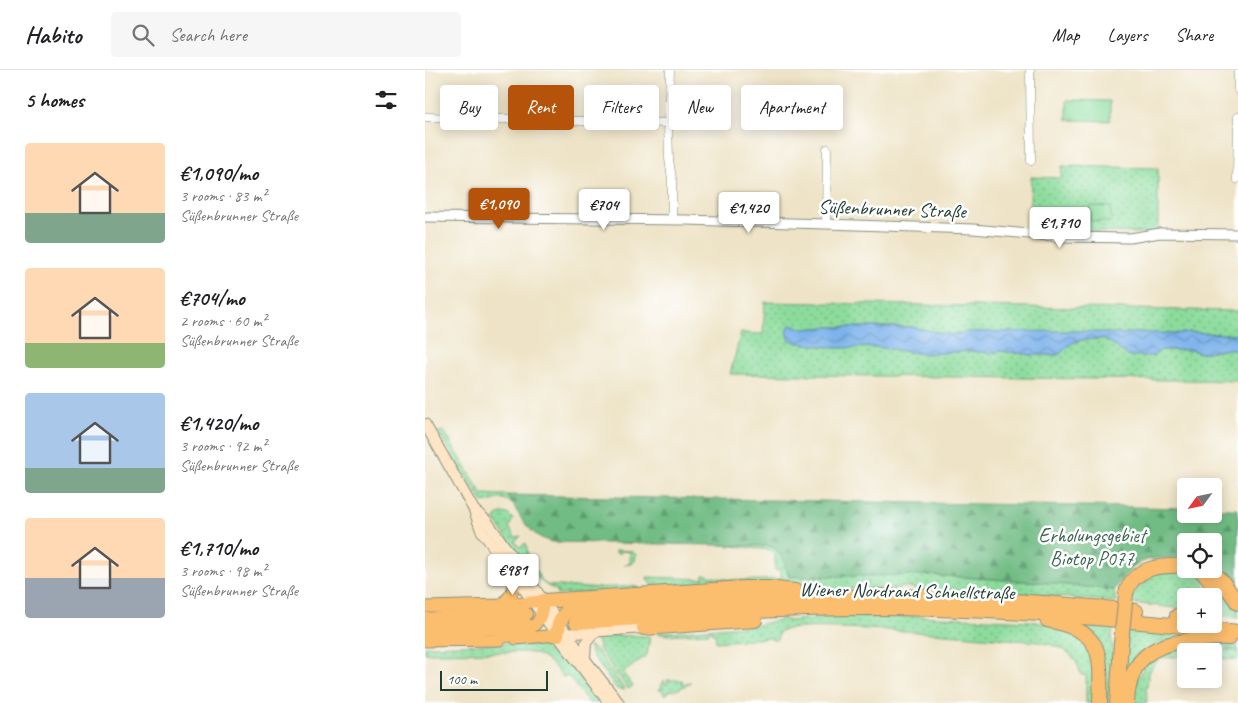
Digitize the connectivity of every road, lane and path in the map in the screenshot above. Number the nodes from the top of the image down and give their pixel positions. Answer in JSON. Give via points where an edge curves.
{"nodes":[{"id":1,"x":670,"y":70,"type":"edge"},
{"id":2,"x":1030,"y":70,"type":"edge"},
{"id":3,"x":1237,"y":70,"type":"edge"},
{"id":4,"x":1238,"y":90,"type":"edge"},
{"id":5,"x":1238,"y":116,"type":"edge"},
{"id":6,"x":425,"y":117,"type":"edge"},
{"id":7,"x":668,"y":123,"type":"junction"},
{"id":8,"x":827,"y":149,"type":"dead end"},
{"id":9,"x":1031,"y":161,"type":"dead end"},
{"id":10,"x":1237,"y":179,"type":"dead end"},
{"id":11,"x":425,"y":217,"type":"edge"},
{"id":12,"x":672,"y":220,"type":"junction"},
{"id":13,"x":826,"y":224,"type":"junction"},
{"id":14,"x":1238,"y":234,"type":"edge"},
{"id":15,"x":425,"y":424,"type":"edge"},
{"id":16,"x":474,"y":510,"type":"junction"},
{"id":17,"x":1177,"y":566,"type":"edge"},
{"id":18,"x":514,"y":576,"type":"junction"},
{"id":19,"x":1218,"y":578,"type":"edge"},
{"id":20,"x":834,"y":597,"type":"junction"},
{"id":21,"x":583,"y":598,"type":"junction"},
{"id":22,"x":1238,"y":603,"type":"edge"},
{"id":23,"x":502,"y":605,"type":"junction"},
{"id":24,"x":425,"y":607,"type":"edge"},
{"id":25,"x":807,"y":609,"type":"junction"},
{"id":26,"x":534,"y":611,"type":"junction"},
{"id":27,"x":1019,"y":612,"type":"junction"},
{"id":28,"x":1177,"y":614,"type":"edge"},
{"id":29,"x":425,"y":620,"type":"edge"},
{"id":30,"x":1222,"y":621,"type":"edge"},
{"id":31,"x":1238,"y":623,"type":"edge"},
{"id":32,"x":644,"y":628,"type":"joint"},
{"id":33,"x":561,"y":630,"type":"junction"},
{"id":34,"x":595,"y":631,"type":"junction"},
{"id":35,"x":425,"y":632,"type":"edge"},
{"id":36,"x":1238,"y":632,"type":"edge"},
{"id":37,"x":1238,"y":639,"type":"edge"},
{"id":38,"x":492,"y":640,"type":"junction"},
{"id":39,"x":425,"y":641,"type":"edge"},
{"id":40,"x":585,"y":659,"type":"junction"},
{"id":41,"x":1119,"y":702,"type":"edge"},
{"id":42,"x":609,"y":703,"type":"edge"},
{"id":43,"x":619,"y":703,"type":"edge"},
{"id":44,"x":1100,"y":703,"type":"edge"}],
"edges":[{"from":1,"to":7,"type":"street"},
{"from":2,"to":9,"type":"street"},
{"from":3,"to":4,"type":"street"},
{"from":5,"to":10,"type":"street"},
{"from":6,"to":7,"type":"street"},
{"from":7,"to":12,"type":"street"},
{"from":8,"to":13,"type":"street"},
{"from":11,"to":12,"type":"street","name":"Süßenbrunner Straße"},
{"from":12,"to":13,"type":"street","name":"Süßenbrunner Straße"},
{"from":13,"to":14,"type":"street","name":"Süßenbrunner Straße","via":[[973,229],[1063,238],[1130,238],[1160,233]]},
{"from":15,"to":16,"type":"main road"},
{"from":16,"to":18,"type":"main road","via":[[481,530]]},
{"from":16,"to":26,"type":"main road","via":[[487,520]]},
{"from":17,"to":41,"type":"highway","bridge":true,"via":[[1144,571],[1132,581],[1127,593],[1121,643]]},
{"from":18,"to":23,"type":"main road","via":[[512,593]]},
{"from":18,"to":26,"type":"main road"},
{"from":19,"to":22,"type":"highway"},
{"from":20,"to":21,"type":"highway","via":[[826,592],[752,588]]},
{"from":20,"to":25,"type":"highway","name":"Wiener Nordrand Schnellstraße","via":[[575,616]]},
{"from":20,"to":28,"type":"highway","name":"Wiener Nordrand Schnellstraße","via":[[1015,601]]},
{"from":21,"to":26,"type":"highway"},
{"from":21,"to":33,"type":"highway","via":[[567,608]]},
{"from":23,"to":24,"type":"main road"},
{"from":23,"to":26,"type":"main road"},
{"from":25,"to":27,"type":"highway","name":"Wiener Nordrand Schnellstraße"},
{"from":25,"to":32,"type":"highway","via":[[793,615],[746,621]]},
{"from":26,"to":29,"type":"highway"},
{"from":26,"to":33,"type":"main road"},
{"from":26,"to":35,"type":"highway"},
{"from":26,"to":38,"type":"main road","via":[[535,626],[530,630]]},
{"from":27,"to":36,"type":"highway","name":"Wiener Nordrand Schnellstraße"},
{"from":27,"to":44,"type":"highway","via":[[1026,618],[1077,629],[1093,641],[1100,661]]},
{"from":30,"to":31,"type":"highway"},
{"from":32,"to":34,"type":"main road"},
{"from":33,"to":34,"type":"main road"},
{"from":33,"to":38,"type":"main road","via":[[532,639]]},
{"from":33,"to":40,"type":"main road"},
{"from":33,"to":42,"type":"main road"},
{"from":34,"to":40,"type":"main road","via":[[585,646]]},
{"from":37,"to":41,"type":"highway","via":[[1181,641],[1153,650],[1139,664]]},
{"from":38,"to":39,"type":"main road"},
{"from":40,"to":43,"type":"main road"}]}
